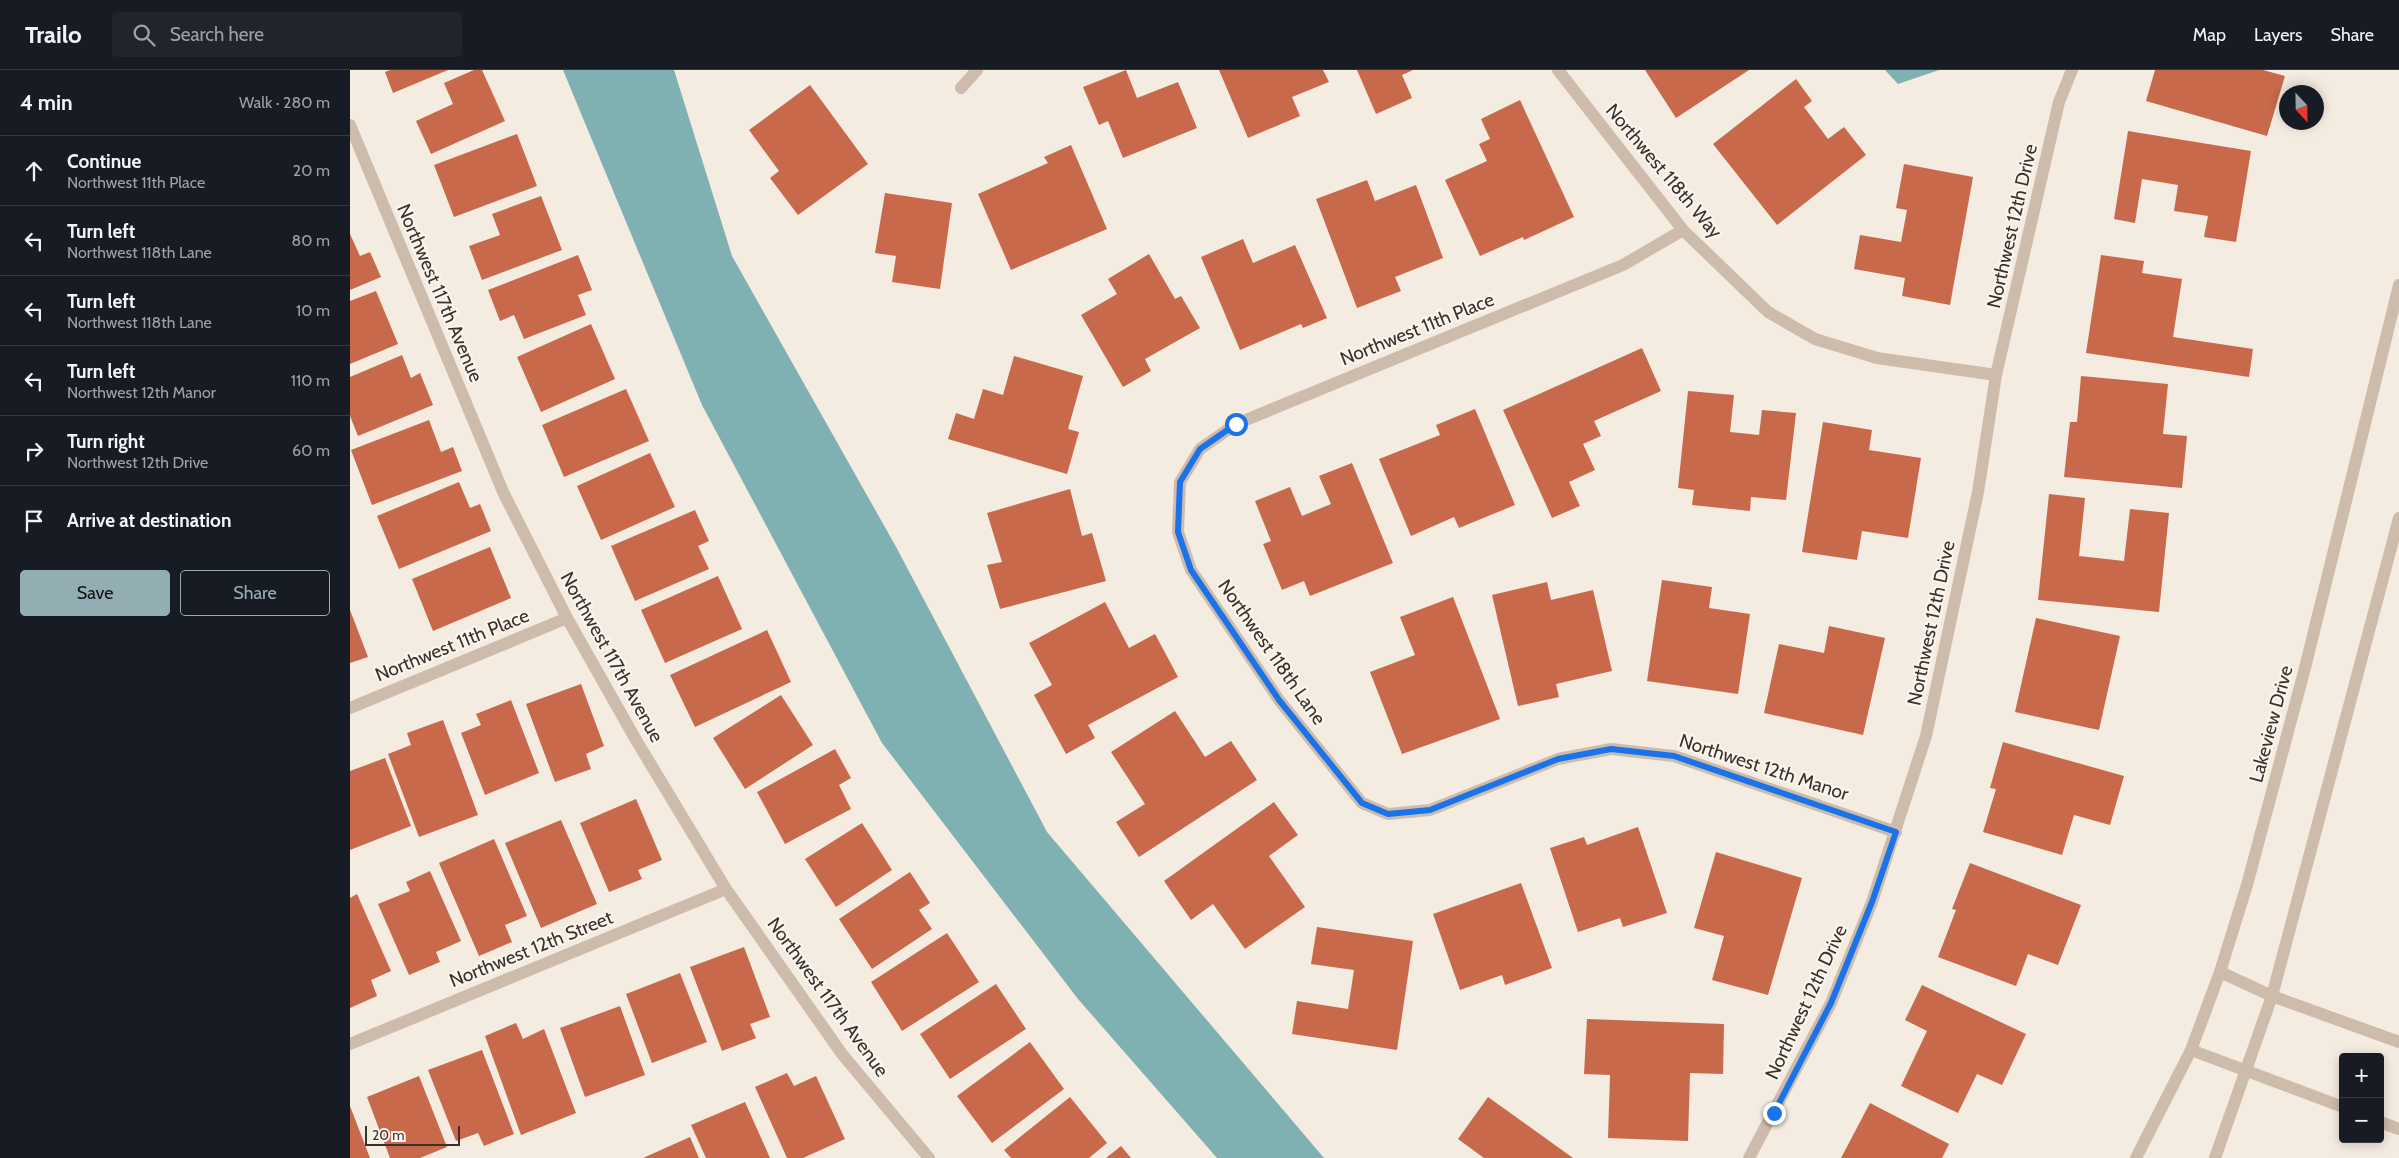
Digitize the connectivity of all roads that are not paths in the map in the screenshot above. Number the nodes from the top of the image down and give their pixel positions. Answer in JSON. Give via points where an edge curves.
{"nodes":[{"id":1,"x":977,"y":70,"type":"edge"},
{"id":2,"x":1558,"y":70,"type":"edge"},
{"id":3,"x":2072,"y":70,"type":"edge"},
{"id":4,"x":961,"y":88,"type":"dead end"},
{"id":5,"x":350,"y":125,"type":"edge"},
{"id":6,"x":1683,"y":230,"type":"junction"},
{"id":7,"x":2399,"y":285,"type":"edge"},
{"id":8,"x":1996,"y":375,"type":"junction"},
{"id":9,"x":1180,"y":482,"type":"joint"},
{"id":10,"x":2399,"y":518,"type":"edge"},
{"id":11,"x":567,"y":618,"type":"junction"},
{"id":12,"x":350,"y":708,"type":"edge"},
{"id":13,"x":1388,"y":814,"type":"joint"},
{"id":14,"x":1896,"y":832,"type":"junction"},
{"id":15,"x":726,"y":889,"type":"junction"},
{"id":16,"x":2220,"y":972,"type":"junction"},
{"id":17,"x":2272,"y":996,"type":"junction"},
{"id":18,"x":2399,"y":1042,"type":"edge"},
{"id":19,"x":350,"y":1044,"type":"edge"},
{"id":20,"x":2191,"y":1050,"type":"junction"},
{"id":21,"x":2246,"y":1069,"type":"junction"},
{"id":22,"x":2339,"y":1105,"type":"edge"},
{"id":23,"x":2384,"y":1123,"type":"edge"},
{"id":24,"x":2399,"y":1129,"type":"edge"},
{"id":25,"x":926,"y":1157,"type":"edge"},
{"id":26,"x":1749,"y":1158,"type":"edge"},
{"id":27,"x":2136,"y":1158,"type":"edge"},
{"id":28,"x":2215,"y":1158,"type":"edge"}],
"edges":[{"from":1,"to":4,"type":"street"},
{"from":2,"to":6,"type":"street","name":"Northwest 118th Way"},
{"from":3,"to":8,"type":"street","name":"Northwest 12th Drive","via":[[2059,102]]},
{"from":5,"to":11,"type":"street","name":"Northwest 117th Avenue","via":[[504,494]]},
{"from":6,"to":8,"type":"street","name":"Northwest 118th Way","via":[[1768,312],[1815,339],[1877,358]]},
{"from":6,"to":9,"type":"street","name":"Northwest 11th Place","via":[[1623,265],[1236,424],[1200,449]]},
{"from":7,"to":16,"type":"street","name":"Lakeview Drive","via":[[2306,668]]},
{"from":8,"to":14,"type":"street","name":"Northwest 12th Drive","via":[[1978,492],[1953,613],[1926,736]]},
{"from":9,"to":13,"type":"street","name":"Northwest 118th Lane","via":[[1178,532],[1191,570],[1279,700],[1362,803]]},
{"from":10,"to":17,"type":"street"},
{"from":11,"to":12,"type":"street","name":"Northwest 11th Place"},
{"from":11,"to":15,"type":"street","name":"Northwest 117th Avenue"},
{"from":13,"to":14,"type":"street","name":"Northwest 12th Manor","via":[[1430,810],[1558,759],[1611,749],[1674,756]]},
{"from":14,"to":26,"type":"street","name":"Northwest 12th Drive","via":[[1831,1003]]},
{"from":15,"to":19,"type":"street","name":"Northwest 12th Street"},
{"from":15,"to":25,"type":"street","name":"Northwest 117th Avenue","via":[[842,1054]]},
{"from":16,"to":17,"type":"street"},
{"from":16,"to":20,"type":"street","name":"Lakeview Drive"},
{"from":17,"to":18,"type":"street"},
{"from":17,"to":21,"type":"street"},
{"from":20,"to":21,"type":"street"},
{"from":20,"to":27,"type":"street","name":"Lakeview Drive"},
{"from":21,"to":22,"type":"street"},
{"from":21,"to":28,"type":"street"},
{"from":23,"to":24,"type":"street"}]}
